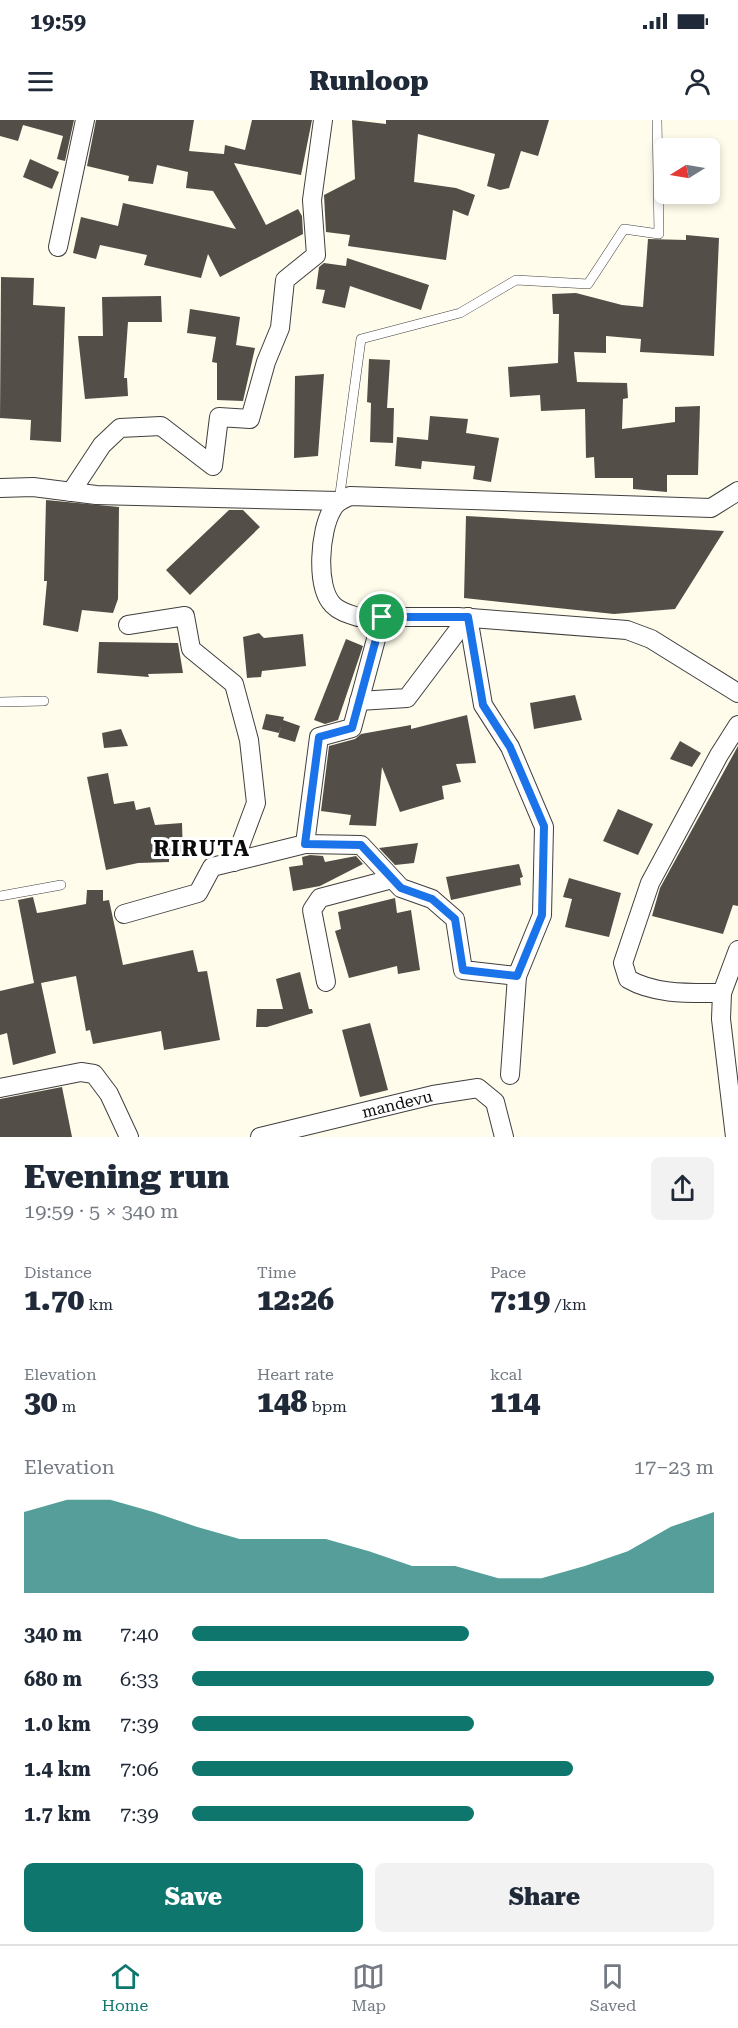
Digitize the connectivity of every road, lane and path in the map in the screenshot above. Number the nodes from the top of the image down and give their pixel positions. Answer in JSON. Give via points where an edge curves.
{"nodes":[{"id":1,"x":86,"y":120,"type":"edge"},
{"id":2,"x":323,"y":120,"type":"edge"},
{"id":3,"x":657,"y":120,"type":"edge"},
{"id":4,"x":58,"y":247,"type":"dead end"},
{"id":5,"x":0,"y":488,"type":"edge"},
{"id":6,"x":738,"y":491,"type":"edge"},
{"id":7,"x":71,"y":492,"type":"junction"},
{"id":8,"x":339,"y":501,"type":"junction"},
{"id":9,"x":382,"y":617,"type":"junction"},
{"id":10,"x":468,"y":617,"type":"junction"},
{"id":11,"x":128,"y":625,"type":"dead end"},
{"id":12,"x":738,"y":693,"type":"edge"},
{"id":13,"x":44,"y":701,"type":"dead end"},
{"id":14,"x":359,"y":701,"type":"junction"},
{"id":15,"x":0,"y":702,"type":"edge"},
{"id":16,"x":738,"y":725,"type":"edge"},
{"id":17,"x":305,"y":844,"type":"junction"},
{"id":18,"x":234,"y":862,"type":"junction"},
{"id":19,"x":392,"y":879,"type":"junction"},
{"id":20,"x":61,"y":885,"type":"dead end"},
{"id":21,"x":0,"y":897,"type":"edge"},
{"id":22,"x":124,"y":914,"type":"dead end"},
{"id":23,"x":738,"y":950,"type":"edge"},
{"id":24,"x":517,"y":976,"type":"junction"},
{"id":25,"x":326,"y":982,"type":"dead end"},
{"id":26,"x":722,"y":993,"type":"junction"},
{"id":27,"x":510,"y":1075,"type":"dead end"},
{"id":28,"x":0,"y":1088,"type":"edge"},
{"id":29,"x":129,"y":1137,"type":"edge"},
{"id":30,"x":260,"y":1137,"type":"edge"},
{"id":31,"x":504,"y":1137,"type":"edge"},
{"id":32,"x":735,"y":1137,"type":"edge"}],
"edges":[{"from":1,"to":4,"type":"street"},
{"from":2,"to":7,"type":"street","via":[[312,201],[316,255],[285,280],[280,328],[250,419],[219,417],[213,466],[161,426],[120,428],[102,445]]},
{"from":3,"to":8,"type":"lane","via":[[660,234],[624,229],[588,284],[516,280],[460,313],[361,339]]},
{"from":5,"to":7,"type":"street"},
{"from":6,"to":8,"type":"street","via":[[711,508],[350,496]]},
{"from":7,"to":8,"type":"street"},
{"from":8,"to":9,"type":"street","via":[[331,511],[322,539],[322,581],[332,604],[345,613]]},
{"from":9,"to":10,"type":"street"},
{"from":9,"to":14,"type":"street"},
{"from":10,"to":12,"type":"street","via":[[641,634]]},
{"from":10,"to":14,"type":"street","via":[[407,698]]},
{"from":10,"to":24,"type":"street","via":[[483,705],[510,747],[544,826],[542,915]]},
{"from":11,"to":18,"type":"street","via":[[185,616],[191,649],[234,684],[249,740],[256,802]]},
{"from":13,"to":15,"type":"lane"},
{"from":14,"to":17,"type":"street","via":[[352,728],[319,737]]},
{"from":16,"to":26,"type":"street","via":[[650,883],[622,963],[628,979],[638,985],[677,993]]},
{"from":17,"to":18,"type":"street"},
{"from":17,"to":19,"type":"street","via":[[361,845]]},
{"from":18,"to":22,"type":"street","via":[[212,867],[198,893]]},
{"from":19,"to":24,"type":"street","via":[[401,888],[432,899],[455,919],[463,970]]},
{"from":19,"to":25,"type":"street","via":[[320,898],[312,910]]},
{"from":20,"to":21,"type":"lane"},
{"from":23,"to":26,"type":"street"},
{"from":24,"to":27,"type":"street"},
{"from":26,"to":32,"type":"street","via":[[721,1019]]},
{"from":28,"to":29,"type":"street","via":[[81,1072],[94,1074],[109,1094]]},
{"from":30,"to":31,"type":"street","name":"mandevu","via":[[433,1095],[478,1088],[495,1102]]}]}
